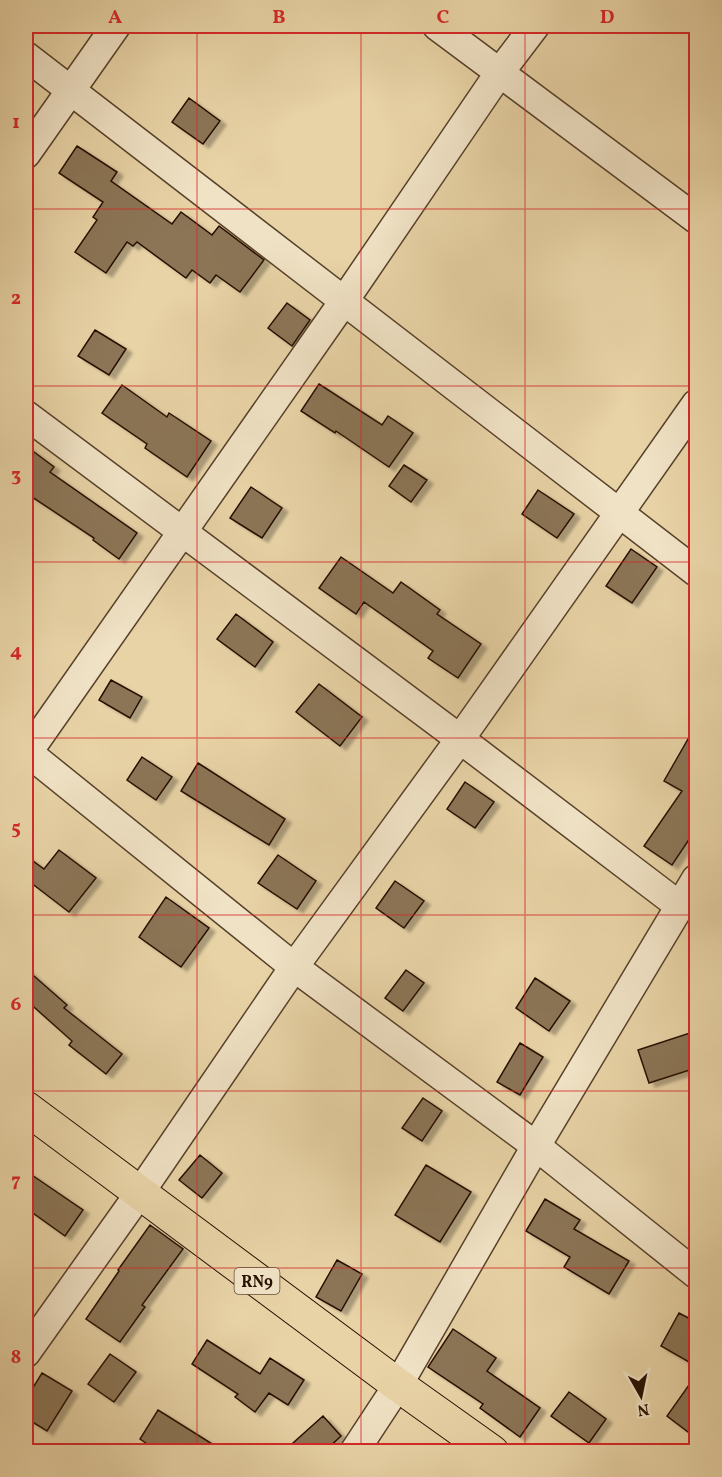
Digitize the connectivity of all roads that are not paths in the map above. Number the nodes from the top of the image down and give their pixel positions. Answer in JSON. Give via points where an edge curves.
{"nodes":[{"id":1,"x":116,"y":26,"type":"edge"},
{"id":2,"x":437,"y":26,"type":"edge"},
{"id":3,"x":535,"y":26,"type":"edge"},
{"id":4,"x":26,"y":56,"type":"edge"},
{"id":5,"x":500,"y":72,"type":"junction"},
{"id":6,"x":71,"y":90,"type":"junction"},
{"id":7,"x":26,"y":154,"type":"edge"},
{"id":8,"x":696,"y":219,"type":"edge"},
{"id":9,"x":344,"y":301,"type":"junction"},
{"id":10,"x":696,"y":404,"type":"edge"},
{"id":11,"x":26,"y":415,"type":"edge"},
{"id":12,"x":619,"y":512,"type":"junction"},
{"id":13,"x":183,"y":533,"type":"junction"},
{"id":14,"x":696,"y":572,"type":"edge"},
{"id":15,"x":460,"y":739,"type":"junction"},
{"id":16,"x":26,"y":752,"type":"edge"},
{"id":17,"x":696,"y":879,"type":"edge"},
{"id":18,"x":681,"y":907,"type":"junction"},
{"id":19,"x":294,"y":967,"type":"junction"},
{"id":20,"x":26,"y":1108,"type":"edge"},
{"id":21,"x":536,"y":1146,"type":"junction"},
{"id":22,"x":139,"y":1194,"type":"junction"},
{"id":23,"x":696,"y":1274,"type":"edge"},
{"id":24,"x":26,"y":1353,"type":"edge"},
{"id":25,"x":398,"y":1385,"type":"junction"},
{"id":26,"x":354,"y":1452,"type":"edge"},
{"id":27,"x":492,"y":1452,"type":"edge"}],
"edges":[{"from":1,"to":6,"type":"street"},
{"from":2,"to":5,"type":"street"},
{"from":3,"to":5,"type":"street"},
{"from":4,"to":6,"type":"street"},
{"from":5,"to":8,"type":"street"},
{"from":5,"to":9,"type":"street"},
{"from":6,"to":7,"type":"street"},
{"from":6,"to":9,"type":"street"},
{"from":9,"to":12,"type":"street"},
{"from":9,"to":13,"type":"street"},
{"from":10,"to":12,"type":"street"},
{"from":11,"to":13,"type":"street"},
{"from":12,"to":14,"type":"street"},
{"from":12,"to":15,"type":"street"},
{"from":13,"to":15,"type":"street"},
{"from":13,"to":16,"type":"street"},
{"from":15,"to":18,"type":"street"},
{"from":15,"to":19,"type":"street"},
{"from":16,"to":19,"type":"street"},
{"from":17,"to":18,"type":"street"},
{"from":18,"to":21,"type":"street"},
{"from":19,"to":21,"type":"street"},
{"from":19,"to":22,"type":"street"},
{"from":20,"to":22,"type":"main road","number":"RN9"},
{"from":21,"to":23,"type":"street"},
{"from":21,"to":25,"type":"street"},
{"from":22,"to":24,"type":"street"},
{"from":22,"to":25,"type":"main road","number":"RN9"},
{"from":25,"to":26,"type":"street"},
{"from":25,"to":27,"type":"main road","number":"RN9"}]}
